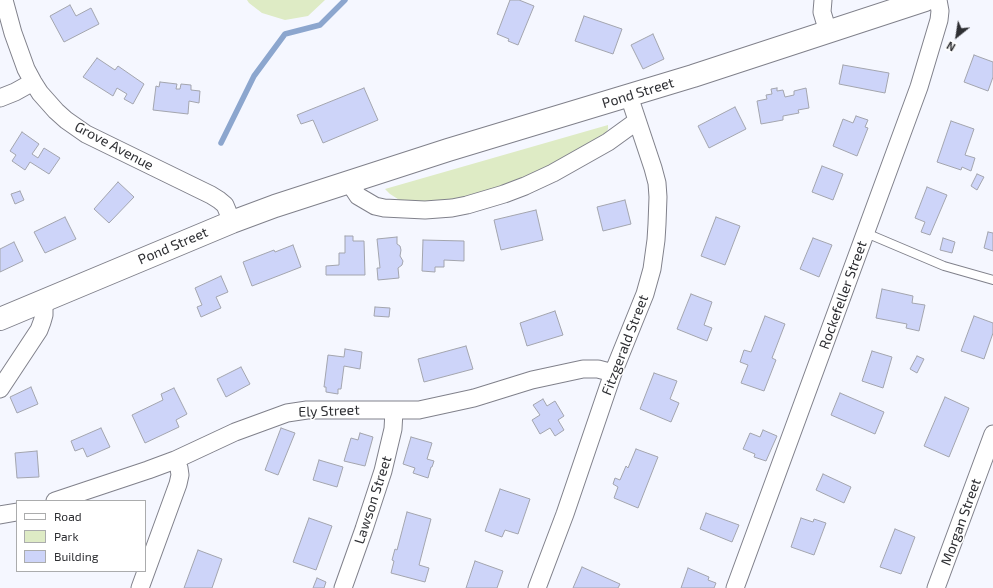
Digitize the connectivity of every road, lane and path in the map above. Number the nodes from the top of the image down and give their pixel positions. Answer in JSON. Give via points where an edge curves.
{"nodes":[{"id":1,"x":4,"y":0,"type":"edge"},
{"id":2,"x":823,"y":0,"type":"edge"},
{"id":3,"x":925,"y":0,"type":"edge"},
{"id":4,"x":938,"y":0,"type":"edge"},
{"id":5,"x":828,"y":32,"type":"junction"},
{"id":6,"x":33,"y":82,"type":"junction"},
{"id":7,"x":629,"y":96,"type":"junction"},
{"id":8,"x":0,"y":98,"type":"edge"},
{"id":9,"x":637,"y":120,"type":"junction"},
{"id":10,"x":349,"y":182,"type":"junction"},
{"id":11,"x":232,"y":222,"type":"junction"},
{"id":12,"x":866,"y":233,"type":"junction"},
{"id":13,"x":993,"y":280,"type":"edge"},
{"id":14,"x":42,"y":301,"type":"junction"},
{"id":15,"x":0,"y":319,"type":"edge"},
{"id":16,"x":613,"y":373,"type":"junction"},
{"id":17,"x":0,"y":390,"type":"edge"},
{"id":18,"x":394,"y":411,"type":"junction"},
{"id":19,"x":993,"y":434,"type":"edge"},
{"id":20,"x":175,"y":460,"type":"junction"},
{"id":21,"x":58,"y":500,"type":"edge"},
{"id":22,"x":16,"y":512,"type":"edge"},
{"id":23,"x":0,"y":516,"type":"edge"},
{"id":24,"x":146,"y":572,"type":"edge"},
{"id":25,"x":146,"y":572,"type":"edge"},
{"id":26,"x":140,"y":588,"type":"edge"},
{"id":27,"x":343,"y":588,"type":"edge"},
{"id":28,"x":537,"y":588,"type":"edge"},
{"id":29,"x":735,"y":588,"type":"edge"},
{"id":30,"x":936,"y":588,"type":"edge"}],
"edges":[{"from":1,"to":6,"type":"street","name":"Grove Avenue","via":[[13,33]]},
{"from":2,"to":5,"type":"street","via":[[822,12]]},
{"from":3,"to":5,"type":"main road","name":"Pond Street"},
{"from":4,"to":12,"type":"street","name":"Rockefeller Street","via":[[939,20],[924,70]]},
{"from":5,"to":7,"type":"main road","name":"Pond Street"},
{"from":6,"to":8,"type":"street"},
{"from":6,"to":11,"type":"street","name":"Grove Avenue","via":[[47,101],[76,128],[211,195],[225,205]]},
{"from":7,"to":9,"type":"street","name":"Fitzgerald Street"},
{"from":7,"to":10,"type":"main road","name":"Pond Street"},
{"from":9,"to":10,"type":"street","name":"Pond Street","via":[[608,142],[554,173],[504,194],[467,205],[425,210],[384,208],[358,196]]},
{"from":9,"to":16,"type":"street","name":"Fitzgerald Street","via":[[656,183],[656,240],[649,282]]},
{"from":10,"to":11,"type":"main road","name":"Pond Street"},
{"from":11,"to":14,"type":"main road","name":"Pond Street"},
{"from":12,"to":13,"type":"lane","via":[[944,266]]},
{"from":12,"to":29,"type":"street","name":"Rockefeller Street"},
{"from":14,"to":15,"type":"main road","name":"Pond Street"},
{"from":14,"to":17,"type":"street","via":[[42,322]]},
{"from":16,"to":18,"type":"street","name":"Ely Street","via":[[583,369],[532,380],[460,402],[419,410]]},
{"from":16,"to":28,"type":"street","name":"Fitzgerald Street"},
{"from":18,"to":20,"type":"street","name":"Ely Street","via":[[307,410],[287,413],[236,432]]},
{"from":18,"to":27,"type":"street","name":"Lawson Street","via":[[393,429],[383,471]]},
{"from":19,"to":30,"type":"street","name":"Morgan Street"},
{"from":20,"to":21,"type":"street","name":"Ely Street"},
{"from":20,"to":24,"type":"street","via":[[180,475],[178,484]]},
{"from":22,"to":23,"type":"street"},
{"from":25,"to":26,"type":"street"}]}
